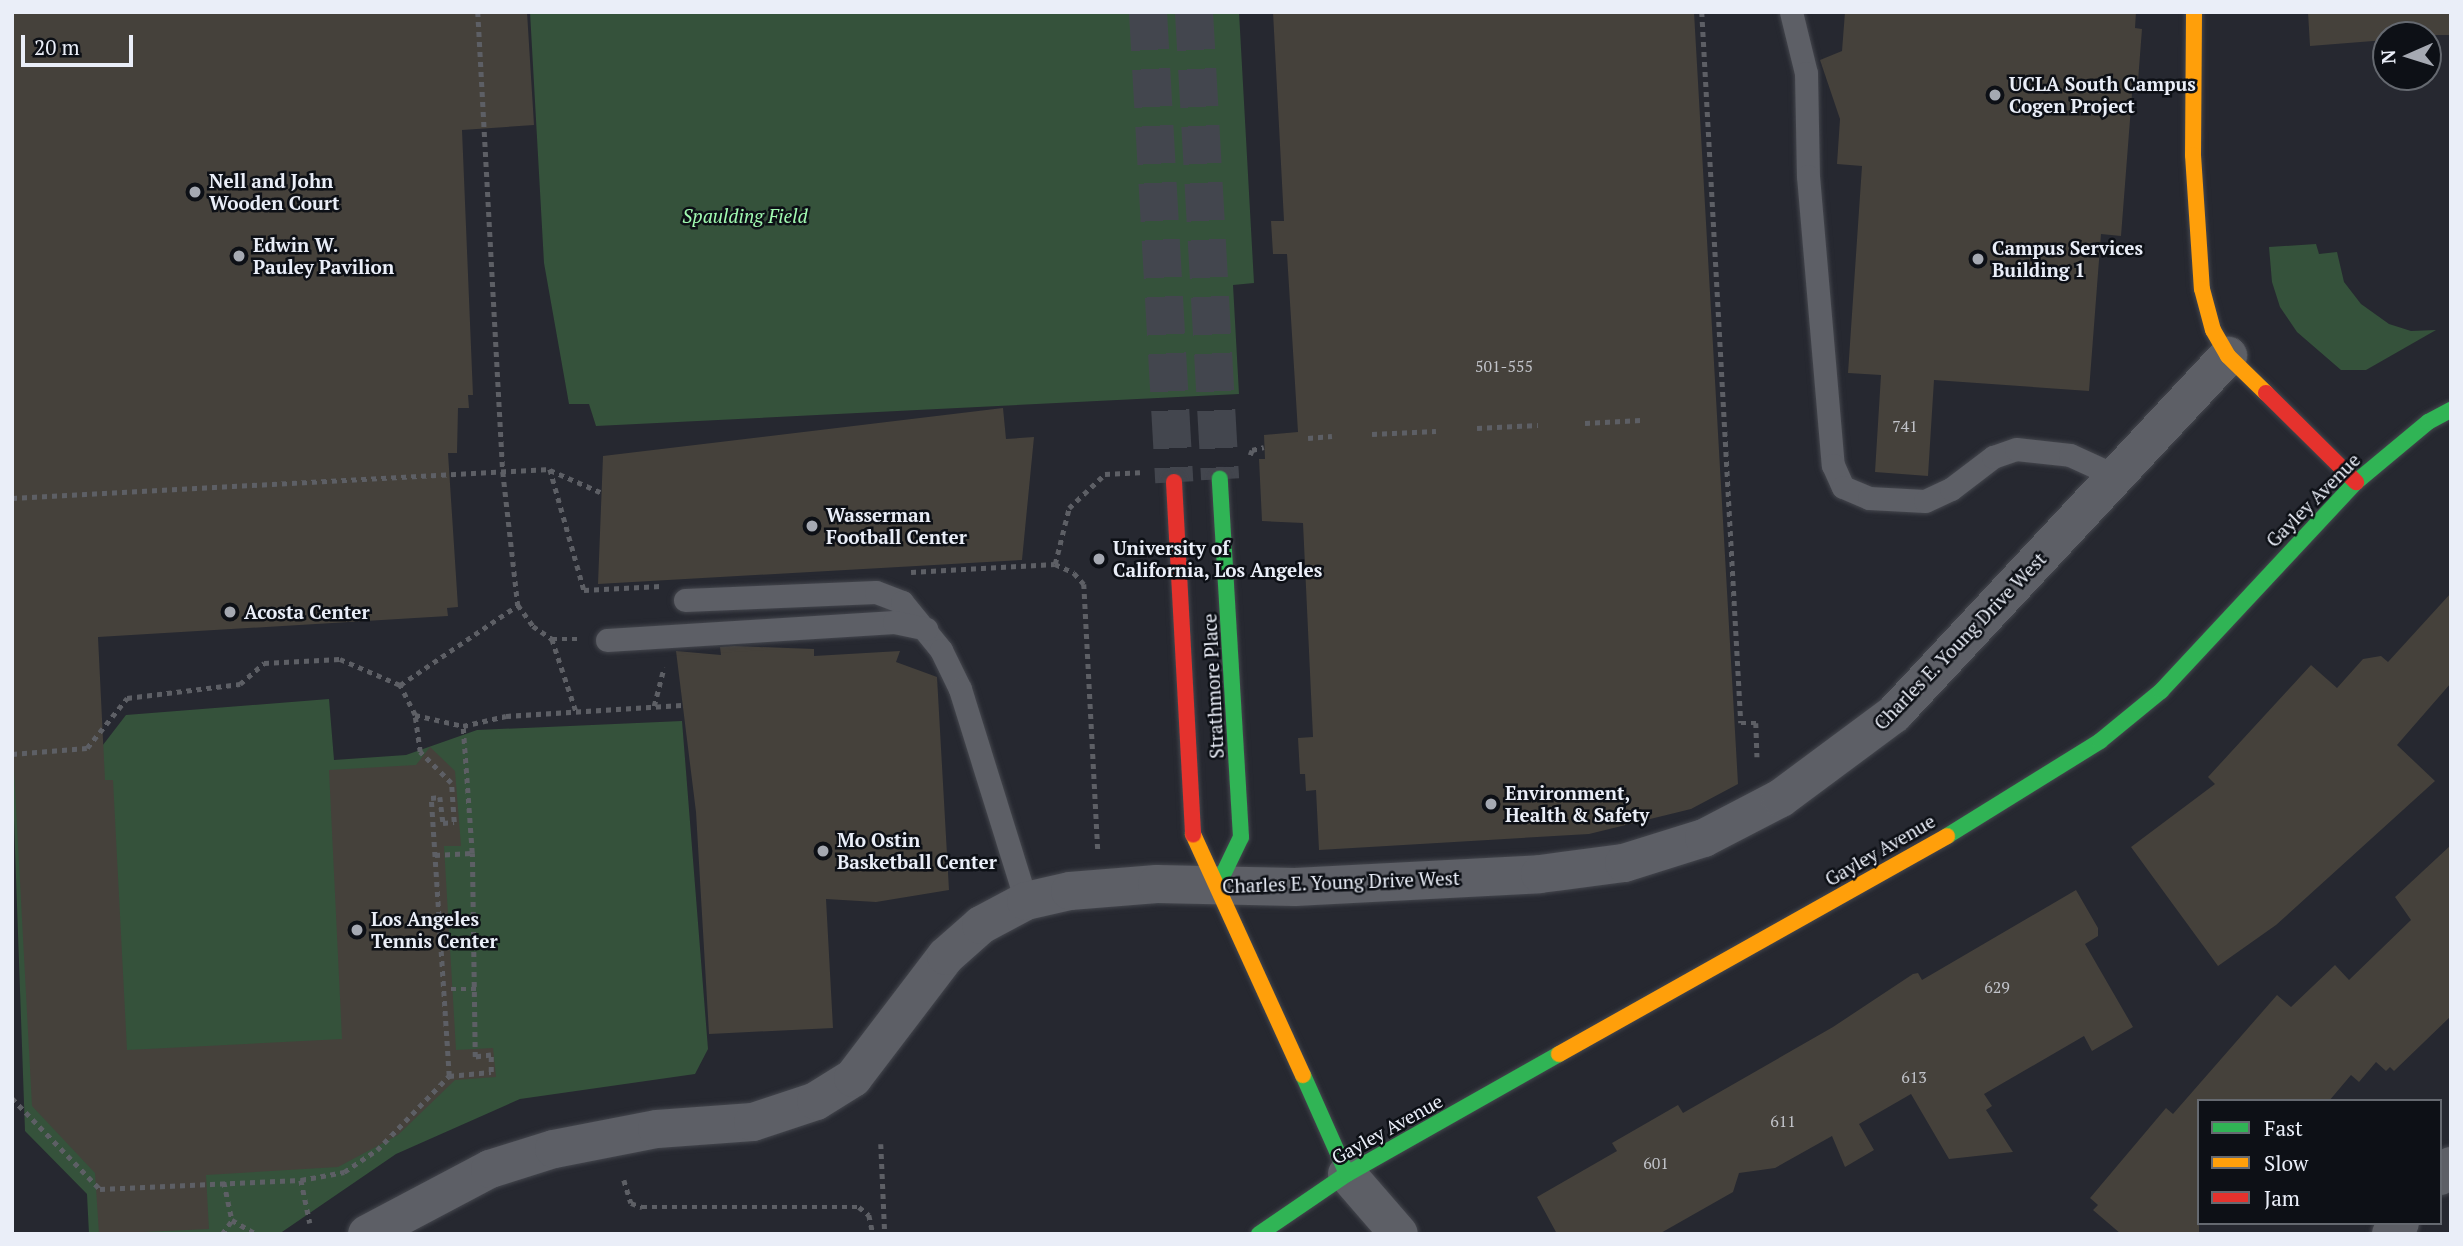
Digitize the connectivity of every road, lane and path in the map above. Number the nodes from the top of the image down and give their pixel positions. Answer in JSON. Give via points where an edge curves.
{"nodes":[{"id":1,"x":478,"y":12,"type":"edge"},
{"id":2,"x":1702,"y":12,"type":"edge"},
{"id":3,"x":1791,"y":12,"type":"edge"},
{"id":4,"x":2194,"y":12,"type":"edge"},
{"id":5,"x":2228,"y":356,"type":"junction"},
{"id":6,"x":2451,"y":410,"type":"edge"},
{"id":7,"x":1641,"y":420,"type":"dead end"},
{"id":8,"x":1585,"y":423,"type":"dead end"},
{"id":9,"x":1538,"y":425,"type":"dead end"},
{"id":10,"x":1477,"y":428,"type":"dead end"},
{"id":11,"x":1436,"y":430,"type":"dead end"},
{"id":12,"x":1372,"y":434,"type":"dead end"},
{"id":13,"x":1332,"y":436,"type":"dead end"},
{"id":14,"x":1308,"y":438,"type":"dead end"},
{"id":15,"x":550,"y":469,"type":"junction"},
{"id":16,"x":503,"y":472,"type":"junction"},
{"id":17,"x":2118,"y":477,"type":"junction"},
{"id":18,"x":1220,"y":480,"type":"tunnel mouth"},
{"id":19,"x":1174,"y":482,"type":"tunnel mouth"},
{"id":20,"x":2356,"y":482,"type":"junction"},
{"id":21,"x":600,"y":492,"type":"dead end"},
{"id":22,"x":12,"y":498,"type":"edge"},
{"id":23,"x":903,"y":573,"type":"dead end"},
{"id":24,"x":676,"y":592,"type":"joint"},
{"id":25,"x":518,"y":605,"type":"junction"},
{"id":26,"x":926,"y":629,"type":"junction"},
{"id":27,"x":672,"y":636,"type":"junction"},
{"id":28,"x":552,"y":639,"type":"junction"},
{"id":29,"x":607,"y":640,"type":"joint"},
{"id":30,"x":400,"y":685,"type":"junction"},
{"id":31,"x":682,"y":705,"type":"dead end"},
{"id":32,"x":654,"y":706,"type":"junction"},
{"id":33,"x":576,"y":711,"type":"junction"},
{"id":34,"x":415,"y":715,"type":"junction"},
{"id":35,"x":463,"y":726,"type":"junction"},
{"id":36,"x":12,"y":754,"type":"edge"},
{"id":37,"x":1757,"y":757,"type":"dead end"},
{"id":38,"x":1098,"y":850,"type":"dead end"},
{"id":39,"x":472,"y":853,"type":"junction"},
{"id":40,"x":435,"y":855,"type":"junction"},
{"id":41,"x":1218,"y":885,"type":"junction"},
{"id":42,"x":1026,"y":901,"type":"junction"},
{"id":43,"x":451,"y":989,"type":"dead end"},
{"id":44,"x":476,"y":989,"type":"junction"},
{"id":45,"x":449,"y":1076,"type":"junction"},
{"id":46,"x":12,"y":1098,"type":"edge"},
{"id":47,"x":881,"y":1144,"type":"dead end"},
{"id":48,"x":1347,"y":1174,"type":"junction"},
{"id":49,"x":301,"y":1180,"type":"junction"},
{"id":50,"x":624,"y":1180,"type":"dead end"},
{"id":51,"x":224,"y":1182,"type":"junction"},
{"id":52,"x":232,"y":1220,"type":"junction"},
{"id":53,"x":310,"y":1223,"type":"dead end"},
{"id":54,"x":222,"y":1234,"type":"edge"},
{"id":55,"x":257,"y":1234,"type":"edge"},
{"id":56,"x":367,"y":1234,"type":"edge"},
{"id":57,"x":873,"y":1234,"type":"edge"},
{"id":58,"x":885,"y":1234,"type":"edge"},
{"id":59,"x":1259,"y":1234,"type":"edge"},
{"id":60,"x":1399,"y":1234,"type":"edge"}],
"edges":[{"from":1,"to":16,"type":"path"},
{"from":2,"to":37,"type":"path","via":[[1741,723],[1756,723]]},
{"from":3,"to":17,"type":"lane","via":[[1806,73],[1808,176],[1833,465],[1843,487],[1869,498],[1925,501],[1951,489],[1993,457],[2016,449],[2070,456]]},
{"from":4,"to":5,"type":"street","via":[[2193,155],[2202,289],[2213,330]]},
{"from":5,"to":17,"type":"street","name":"Charles E. Young Drive West"},
{"from":5,"to":20,"type":"street"},
{"from":6,"to":20,"type":"street","name":"Gayley Avenue"},
{"from":7,"to":8,"type":"path"},
{"from":9,"to":10,"type":"path"},
{"from":11,"to":12,"type":"path"},
{"from":13,"to":14,"type":"path"},
{"from":15,"to":16,"type":"path"},
{"from":15,"to":21,"type":"path"},
{"from":15,"to":24,"type":"path","via":[[584,590]]},
{"from":16,"to":22,"type":"path"},
{"from":16,"to":25,"type":"path"},
{"from":17,"to":41,"type":"street","name":"Charles E. Young Drive West","via":[[1894,714],[1781,798],[1704,838],[1624,863],[1540,874],[1295,887]]},
{"from":18,"to":41,"type":"street","name":"Strathmore Place","via":[[1241,837]]},
{"from":19,"to":41,"type":"street","name":"Strathmore Place","via":[[1193,839]]},
{"from":20,"to":48,"type":"street","name":"Gayley Avenue","via":[[2161,691],[2101,741],[1988,813]]},
{"from":23,"to":38,"type":"path","via":[[1055,564],[1084,584]]},
{"from":24,"to":26,"type":"lane","via":[[876,592],[902,602]]},
{"from":25,"to":28,"type":"path","via":[[533,626]]},
{"from":25,"to":30,"type":"path"},
{"from":26,"to":27,"type":"lane","via":[[894,622]]},
{"from":26,"to":42,"type":"lane","via":[[942,650],[960,689]]},
{"from":27,"to":29,"type":"lane"},
{"from":27,"to":32,"type":"path"},
{"from":28,"to":29,"type":"path"},
{"from":28,"to":33,"type":"path"},
{"from":30,"to":34,"type":"path"},
{"from":30,"to":36,"type":"path","via":[[340,659],[264,663],[240,684],[127,698],[87,748]]},
{"from":31,"to":32,"type":"path"},
{"from":32,"to":33,"type":"path"},
{"from":33,"to":35,"type":"path","via":[[506,716]]},
{"from":34,"to":35,"type":"path"},
{"from":34,"to":40,"type":"path","via":[[420,752],[451,783],[454,822],[443,823],[440,797],[431,798]]},
{"from":35,"to":39,"type":"path"},
{"from":39,"to":40,"type":"path"},
{"from":39,"to":44,"type":"path"},
{"from":40,"to":45,"type":"path"},
{"from":41,"to":42,"type":"street","name":"Charles E. Young Drive West","via":[[1083,890]]},
{"from":41,"to":48,"type":"street","name":"Strathmore Place"},
{"from":42,"to":56,"type":"street","name":"Charles E. Young Drive West","via":[[981,925],[946,956],[853,1078],[816,1101],[753,1122],[657,1129],[554,1149],[490,1169]]},
{"from":43,"to":44,"type":"path"},
{"from":44,"to":45,"type":"path","via":[[475,1057],[491,1055],[491,1072]]},
{"from":45,"to":49,"type":"path","via":[[377,1150],[344,1172]]},
{"from":46,"to":51,"type":"path","via":[[100,1189]]},
{"from":47,"to":58,"type":"path"},
{"from":48,"to":59,"type":"street","name":"Gayley Avenue"},
{"from":48,"to":60,"type":"street"},
{"from":49,"to":51,"type":"path"},
{"from":49,"to":53,"type":"path"},
{"from":50,"to":57,"type":"path","via":[[625,1194],[631,1203],[642,1207],[859,1207],[869,1215]]},
{"from":51,"to":52,"type":"path"},
{"from":52,"to":54,"type":"path"},
{"from":52,"to":55,"type":"path"}]}
